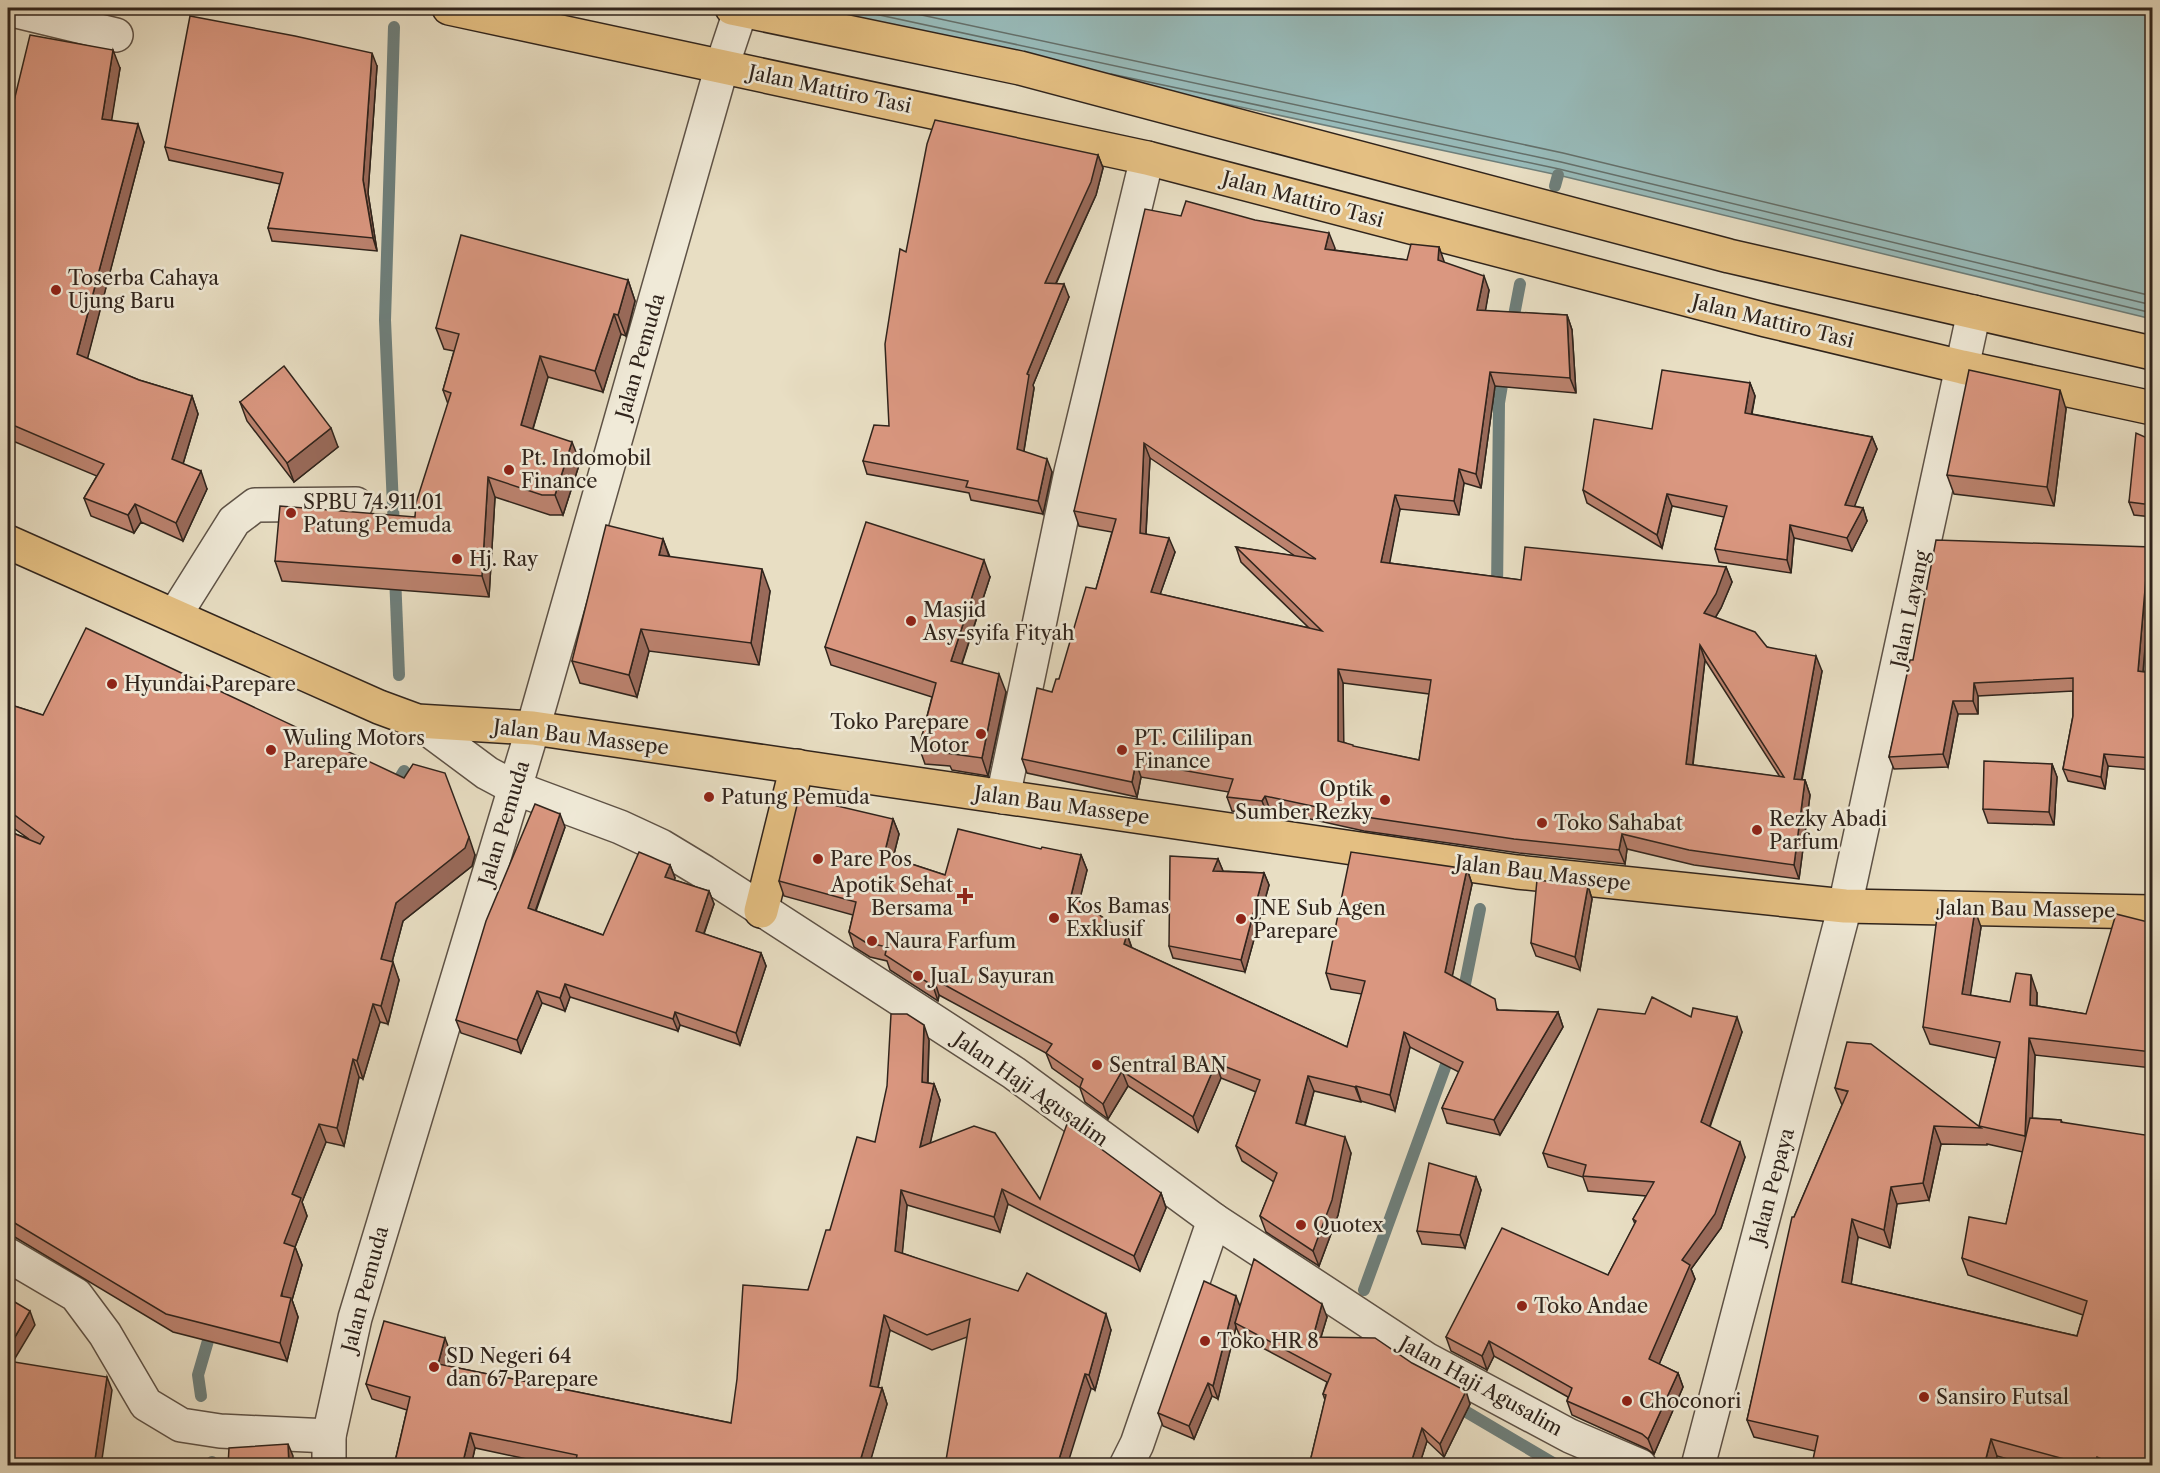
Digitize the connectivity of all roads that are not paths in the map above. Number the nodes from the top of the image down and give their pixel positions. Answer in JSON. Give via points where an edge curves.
{"nodes":[{"id":1,"x":449,"y":8,"type":"edge"},
{"id":2,"x":737,"y":8,"type":"edge"},
{"id":3,"x":8,"y":9,"type":"edge"},
{"id":4,"x":116,"y":34,"type":"dead end"},
{"id":5,"x":722,"y":66,"type":"junction"},
{"id":6,"x":1147,"y":158,"type":"junction"},
{"id":7,"x":1974,"y":312,"type":"junction"},
{"id":8,"x":2152,"y":353,"type":"edge"},
{"id":9,"x":1962,"y":368,"type":"junction"},
{"id":10,"x":2152,"y":408,"type":"edge"},
{"id":11,"x":356,"y":504,"type":"dead end"},
{"id":12,"x":8,"y":542,"type":"edge"},
{"id":13,"x":175,"y":615,"type":"junction"},
{"id":14,"x":417,"y":721,"type":"junction"},
{"id":15,"x":533,"y":728,"type":"junction"},
{"id":16,"x":797,"y":766,"type":"junction"},
{"id":17,"x":515,"y":788,"type":"junction"},
{"id":18,"x":1003,"y":797,"type":"junction"},
{"id":19,"x":1845,"y":906,"type":"junction"},
{"id":20,"x":761,"y":911,"type":"junction"},
{"id":21,"x":2152,"y":912,"type":"edge"},
{"id":22,"x":1214,"y":1220,"type":"junction"},
{"id":23,"x":8,"y":1256,"type":"edge"},
{"id":24,"x":329,"y":1451,"type":"edge"},
{"id":25,"x":1137,"y":1458,"type":"edge"},
{"id":26,"x":1640,"y":1466,"type":"edge"},
{"id":27,"x":1698,"y":1466,"type":"edge"}],
"edges":[{"from":1,"to":5,"type":"main road","name":"Jalan Mattiro Tasi"},
{"from":2,"to":5,"type":"street","name":"Jalan Pemuda"},
{"from":2,"to":7,"type":"main road","via":[[1020,68],[1729,256]]},
{"from":3,"to":4,"type":"street"},
{"from":5,"to":6,"type":"main road","name":"Jalan Mattiro Tasi"},
{"from":5,"to":15,"type":"street","name":"Jalan Pemuda"},
{"from":6,"to":9,"type":"main road","name":"Jalan Mattiro Tasi"},
{"from":6,"to":18,"type":"street","via":[[1071,472]]},
{"from":7,"to":8,"type":"main road"},
{"from":7,"to":9,"type":"street","name":"Jalan Layang"},
{"from":9,"to":10,"type":"main road","name":"Jalan Mattiro Tasi"},
{"from":9,"to":19,"type":"street","name":"Jalan Layang"},
{"from":11,"to":13,"type":"street","via":[[255,505],[234,521]]},
{"from":12,"to":13,"type":"main road","name":"Jalan Bau Massepe"},
{"from":13,"to":14,"type":"main road","name":"Jalan Bau Massepe"},
{"from":14,"to":15,"type":"main road","name":"Jalan Bau Massepe"},
{"from":14,"to":17,"type":"street","name":"Jalan Haji Agusalim","via":[[487,773]]},
{"from":15,"to":16,"type":"main road","name":"Jalan Bau Massepe"},
{"from":15,"to":17,"type":"street","name":"Jalan Pemuda"},
{"from":16,"to":18,"type":"main road","name":"Jalan Bau Massepe"},
{"from":16,"to":20,"type":"main road"},
{"from":17,"to":20,"type":"street","name":"Jalan Haji Agusalim","via":[[661,846]]},
{"from":17,"to":24,"type":"street","name":"Jalan Pemuda","via":[[355,1318]]},
{"from":18,"to":19,"type":"main road","name":"Jalan Bau Massepe","via":[[1517,872]]},
{"from":19,"to":21,"type":"main road","name":"Jalan Bau Massepe"},
{"from":19,"to":27,"type":"street","name":"Jalan Pepaya"},
{"from":20,"to":22,"type":"street","name":"Jalan Haji Agusalim","via":[[1014,1074]]},
{"from":22,"to":25,"type":"street"},
{"from":22,"to":26,"type":"street","name":"Jalan Haji Agusalim","via":[[1426,1359],[1570,1436]]},
{"from":23,"to":24,"type":"street","via":[[76,1295],[146,1404],[181,1425]]}]}
